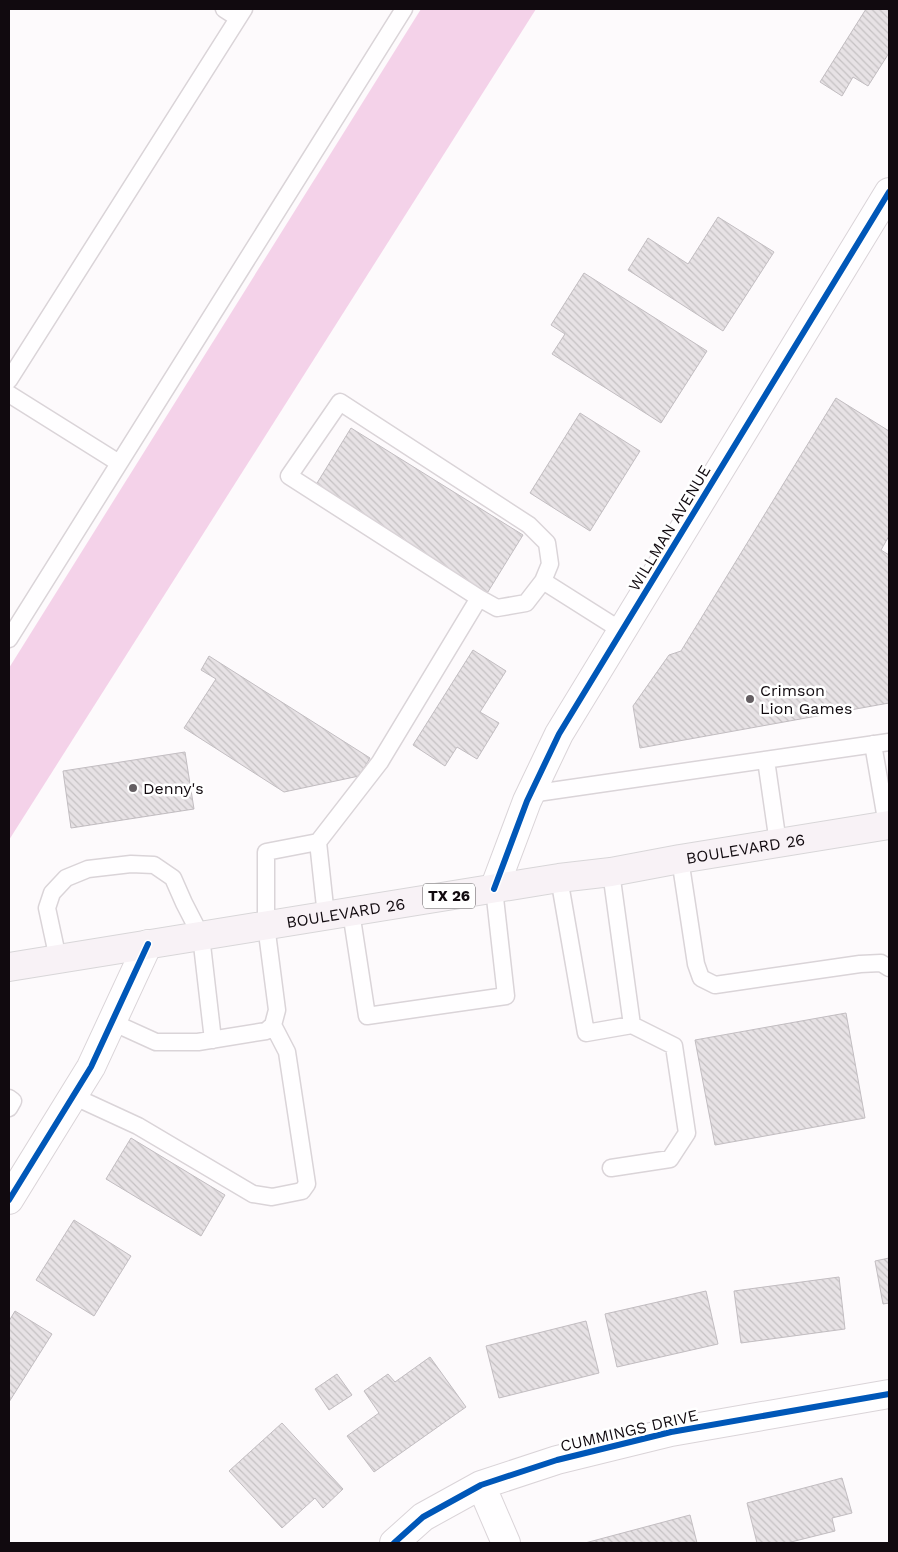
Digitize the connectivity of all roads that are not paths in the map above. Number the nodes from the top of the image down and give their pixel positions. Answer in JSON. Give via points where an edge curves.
{"nodes":[{"id":1,"x":224,"y":9,"type":"edge"},
{"id":2,"x":404,"y":9,"type":"edge"},
{"id":3,"x":241,"y":13,"type":"edge"},
{"id":4,"x":889,"y":192,"type":"edge"},
{"id":5,"x":9,"y":380,"type":"edge"},
{"id":6,"x":9,"y":394,"type":"edge"},
{"id":7,"x":119,"y":463,"type":"junction"},
{"id":8,"x":543,"y":581,"type":"junction"},
{"id":9,"x":479,"y":598,"type":"junction"},
{"id":10,"x":622,"y":631,"type":"junction"},
{"id":11,"x":9,"y":639,"type":"edge"},
{"id":12,"x":889,"y":742,"type":"edge"},
{"id":13,"x":873,"y":744,"type":"junction"},
{"id":14,"x":766,"y":760,"type":"junction"},
{"id":15,"x":530,"y":794,"type":"junction"},
{"id":16,"x":888,"y":825,"type":"edge"},
{"id":17,"x":318,"y":842,"type":"junction"},
{"id":18,"x":778,"y":843,"type":"junction"},
{"id":19,"x":680,"y":859,"type":"junction"},
{"id":20,"x":611,"y":872,"type":"junction"},
{"id":21,"x":559,"y":878,"type":"junction"},
{"id":22,"x":494,"y":889,"type":"junction"},
{"id":23,"x":338,"y":914,"type":"junction"},
{"id":24,"x":266,"y":925,"type":"junction"},
{"id":25,"x":201,"y":936,"type":"junction"},
{"id":26,"x":148,"y":944,"type":"junction"},
{"id":27,"x":58,"y":959,"type":"junction"},
{"id":28,"x":9,"y":967,"type":"edge"},
{"id":29,"x":889,"y":968,"type":"edge"},
{"id":30,"x":112,"y":1022,"type":"junction"},
{"id":31,"x":273,"y":1024,"type":"junction"},
{"id":32,"x":632,"y":1025,"type":"junction"},
{"id":33,"x":213,"y":1040,"type":"junction"},
{"id":34,"x":72,"y":1096,"type":"junction"},
{"id":35,"x":9,"y":1098,"type":"edge"},
{"id":36,"x":9,"y":1108,"type":"edge"},
{"id":37,"x":610,"y":1168,"type":"dead end"},
{"id":38,"x":9,"y":1198,"type":"edge"},
{"id":39,"x":889,"y":1394,"type":"edge"},
{"id":40,"x":481,"y":1485,"type":"junction"},
{"id":41,"x":394,"y":1543,"type":"edge"},
{"id":42,"x":506,"y":1543,"type":"edge"}],
"edges":[{"from":1,"to":3,"type":"lane"},
{"from":2,"to":7,"type":"lane"},
{"from":3,"to":5,"type":"lane"},
{"from":4,"to":10,"type":"street","name":"WILLMAN AVENUE"},
{"from":6,"to":7,"type":"lane"},
{"from":7,"to":11,"type":"lane"},
{"from":8,"to":9,"type":"lane","via":[[526,603],[497,608]]},
{"from":8,"to":9,"type":"lane","via":[[550,564],[548,543],[529,525],[340,402],[289,476]]},
{"from":8,"to":10,"type":"lane"},
{"from":9,"to":17,"type":"lane","via":[[380,762]]},
{"from":10,"to":15,"type":"street","name":"WILLMAN AVENUE","via":[[558,734]]},
{"from":12,"to":13,"type":"lane"},
{"from":13,"to":14,"type":"lane"},
{"from":13,"to":16,"type":"lane"},
{"from":14,"to":15,"type":"lane"},
{"from":14,"to":18,"type":"lane"},
{"from":15,"to":22,"type":"street","name":"WILLMAN AVENUE"},
{"from":16,"to":18,"type":"main road","name":"BOULEVARD 26","number":"TX 26"},
{"from":17,"to":23,"type":"lane"},
{"from":17,"to":24,"type":"lane","via":[[266,852]]},
{"from":18,"to":19,"type":"main road","name":"BOULEVARD 26","number":"TX 26"},
{"from":19,"to":20,"type":"main road","name":"BOULEVARD 26","number":"TX 26"},
{"from":19,"to":29,"type":"lane","via":[[701,978],[715,985],[860,964],[881,962]]},
{"from":20,"to":21,"type":"main road","name":"BOULEVARD 26","number":"TX 26"},
{"from":20,"to":32,"type":"lane"},
{"from":21,"to":22,"type":"main road","name":"BOULEVARD 26","number":"TX 26"},
{"from":21,"to":32,"type":"lane","via":[[586,1033]]},
{"from":22,"to":23,"type":"main road","name":"BOULEVARD 26","number":"TX 26"},
{"from":22,"to":23,"type":"lane","via":[[506,996],[366,1016]]},
{"from":23,"to":24,"type":"main road","name":"BOULEVARD 26","number":"TX 26"},
{"from":24,"to":25,"type":"main road","name":"BOULEVARD 26","number":"TX 26"},
{"from":24,"to":31,"type":"lane","via":[[277,1010]]},
{"from":25,"to":26,"type":"main road","name":"BOULEVARD 26","number":"TX 26"},
{"from":25,"to":27,"type":"lane","via":[[173,878],[154,865],[88,869],[66,878],[52,893],[47,908]]},
{"from":25,"to":33,"type":"lane"},
{"from":26,"to":27,"type":"main road","name":"BOULEVARD 26","number":"TX 26"},
{"from":26,"to":30,"type":"street"},
{"from":27,"to":28,"type":"main road","name":"BOULEVARD 26","number":"TX 26"},
{"from":30,"to":33,"type":"lane","via":[[156,1042]]},
{"from":30,"to":34,"type":"street","via":[[91,1067]]},
{"from":31,"to":33,"type":"lane","via":[[266,1031]]},
{"from":31,"to":34,"type":"lane","via":[[287,1052],[306,1184],[302,1191],[272,1197],[253,1194],[138,1126]]},
{"from":32,"to":37,"type":"lane","via":[[674,1046],[687,1133],[670,1159]]},
{"from":34,"to":38,"type":"street"},
{"from":35,"to":36,"type":"lane","via":[[13,1101]]},
{"from":39,"to":40,"type":"street","name":"CUMMINGS DRIVE","via":[[671,1432],[557,1460]]},
{"from":40,"to":41,"type":"street","name":"CUMMINGS DRIVE","via":[[423,1517]]},
{"from":40,"to":42,"type":"street"}]}
